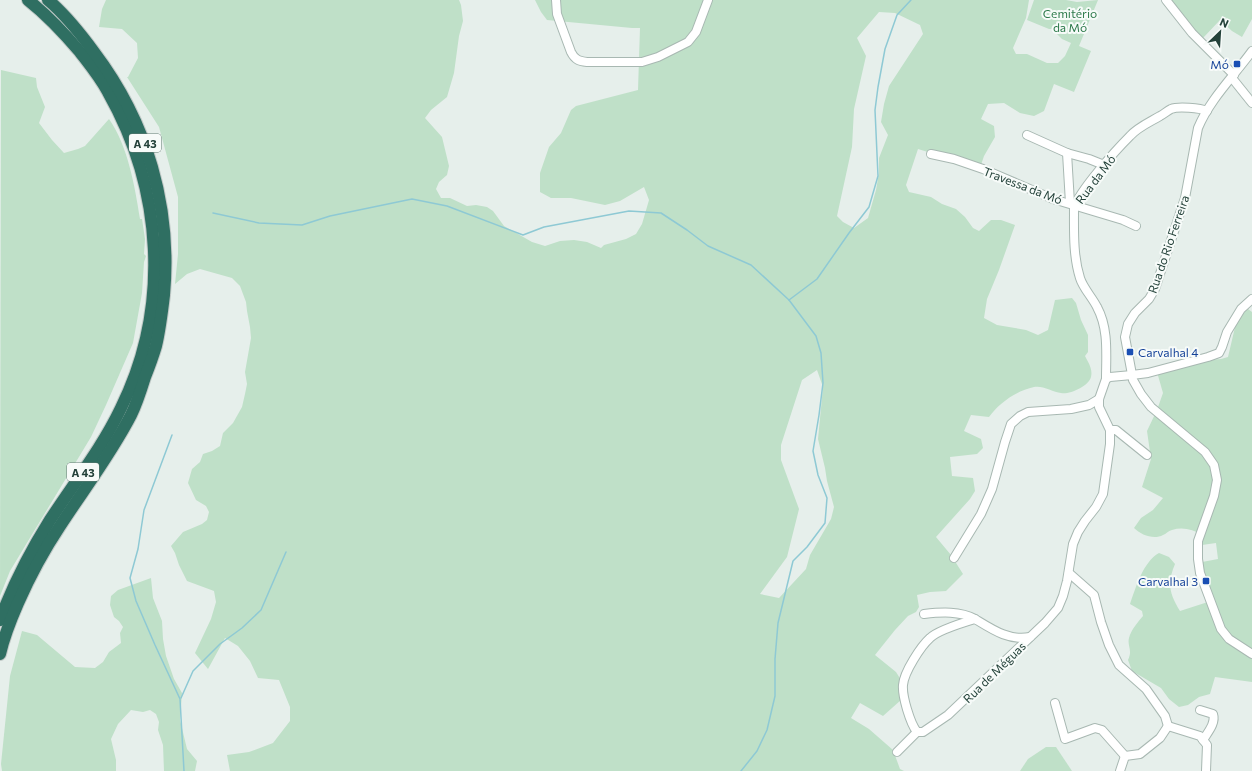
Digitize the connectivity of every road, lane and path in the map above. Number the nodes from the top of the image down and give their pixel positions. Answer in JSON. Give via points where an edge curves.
{"nodes":[{"id":1,"x":28,"y":0,"type":"edge"},
{"id":2,"x":48,"y":0,"type":"edge"},
{"id":3,"x":556,"y":0,"type":"edge"},
{"id":4,"x":708,"y":0,"type":"edge"},
{"id":5,"x":1166,"y":0,"type":"edge"},
{"id":6,"x":1252,"y":51,"type":"edge"},
{"id":7,"x":1233,"y":76,"type":"junction"},
{"id":8,"x":113,"y":89,"type":"junction"},
{"id":9,"x":1252,"y":103,"type":"edge"},
{"id":10,"x":1207,"y":111,"type":"junction"},
{"id":11,"x":1027,"y":135,"type":"dead end"},
{"id":12,"x":1067,"y":153,"type":"junction"},
{"id":13,"x":932,"y":154,"type":"dead end"},
{"id":14,"x":1104,"y":165,"type":"junction"},
{"id":15,"x":1072,"y":204,"type":"junction"},
{"id":16,"x":1136,"y":226,"type":"dead end"},
{"id":17,"x":1252,"y":299,"type":"edge"},
{"id":18,"x":156,"y":317,"type":"junction"},
{"id":19,"x":1132,"y":375,"type":"junction"},
{"id":20,"x":1106,"y":379,"type":"junction"},
{"id":21,"x":1099,"y":399,"type":"junction"},
{"id":22,"x":1110,"y":430,"type":"junction"},
{"id":23,"x":1147,"y":455,"type":"dead end"},
{"id":24,"x":954,"y":558,"type":"dead end"},
{"id":25,"x":1069,"y":573,"type":"junction"},
{"id":26,"x":924,"y":614,"type":"dead end"},
{"id":27,"x":976,"y":619,"type":"junction"},
{"id":28,"x":0,"y":620,"type":"edge"},
{"id":29,"x":1030,"y":637,"type":"junction"},
{"id":30,"x":0,"y":654,"type":"edge"},
{"id":31,"x":1252,"y":654,"type":"edge"},
{"id":32,"x":1055,"y":703,"type":"dead end"},
{"id":33,"x":1200,"y":710,"type":"dead end"},
{"id":34,"x":1168,"y":726,"type":"junction"},
{"id":35,"x":916,"y":732,"type":"junction"},
{"id":36,"x":1203,"y":740,"type":"junction"},
{"id":37,"x":897,"y":752,"type":"dead end"},
{"id":38,"x":1125,"y":756,"type":"junction"},
{"id":39,"x":1120,"y":771,"type":"edge"},
{"id":40,"x":1206,"y":771,"type":"edge"}],
"edges":[{"from":1,"to":8,"type":"highway","number":"A 43","via":[[69,39]]},
{"from":2,"to":8,"type":"highway","number":"A 43","via":[[78,30],[104,65]]},
{"from":3,"to":4,"type":"street","via":[[557,14],[573,57],[578,61],[603,62],[642,62],[658,58],[688,42],[696,32]]},
{"from":5,"to":7,"type":"street","via":[[1192,33]]},
{"from":6,"to":7,"type":"street","name":"Rua do Rio Ferreira"},
{"from":7,"to":9,"type":"street"},
{"from":7,"to":10,"type":"street","name":"Rua do Rio Ferreira"},
{"from":8,"to":18,"type":"highway","number":"A 43","via":[[141,168],[150,205],[155,245]]},
{"from":8,"to":18,"type":"highway","number":"A 43","via":[[141,132],[160,203],[166,272]]},
{"from":10,"to":14,"type":"street","name":"Rua da Mó","via":[[1200,108],[1172,109],[1133,133]]},
{"from":10,"to":19,"type":"street","name":"Rua do Rio Ferreira","via":[[1198,128],[1185,198],[1155,289],[1128,324],[1125,337]]},
{"from":11,"to":12,"type":"street"},
{"from":12,"to":14,"type":"street"},
{"from":12,"to":15,"type":"street"},
{"from":13,"to":15,"type":"street","name":"Travessa da Mó","via":[[954,159],[1053,199]]},
{"from":14,"to":15,"type":"street","name":"Rua da Mó"},
{"from":15,"to":16,"type":"street","name":"Travessa da Mó"},
{"from":15,"to":20,"type":"street","name":"Rua da Mó","via":[[1080,279],[1097,306],[1105,331]]},
{"from":17,"to":19,"type":"street","via":[[1241,309],[1227,332],[1219,353]]},
{"from":18,"to":28,"type":"highway","number":"A 43","via":[[121,408],[102,443],[28,556]]},
{"from":18,"to":30,"type":"highway","number":"A 43","via":[[156,345],[131,414],[111,450],[43,554],[11,618]]},
{"from":19,"to":20,"type":"street"},
{"from":19,"to":31,"type":"street","name":"Rua do Rio Ferreira","via":[[1141,394],[1152,407],[1205,452],[1214,465],[1214,496],[1198,541],[1200,573],[1221,629]]},
{"from":20,"to":21,"type":"street","name":"Rua da Mó"},
{"from":21,"to":22,"type":"street","via":[[1099,407]]},
{"from":21,"to":24,"type":"street","via":[[1089,405],[1071,409],[1028,412],[1011,424],[992,489],[981,514]]},
{"from":22,"to":23,"type":"street","via":[[1116,430]]},
{"from":22,"to":25,"type":"street","name":"Rua de Méguas","via":[[1103,494],[1075,538]]},
{"from":25,"to":29,"type":"street","name":"Rua de Méguas","via":[[1058,608]]},
{"from":25,"to":34,"type":"street","via":[[1094,595],[1109,645],[1119,665],[1146,689],[1165,716]]},
{"from":26,"to":27,"type":"street","via":[[954,613]]},
{"from":27,"to":29,"type":"street","via":[[1000,634],[1012,638]]},
{"from":27,"to":35,"type":"street","via":[[931,637],[915,657],[903,685],[909,717]]},
{"from":29,"to":35,"type":"street","name":"Rua de Méguas","via":[[948,715],[923,732]]},
{"from":32,"to":38,"type":"street","via":[[1065,739],[1095,728],[1102,730]]},
{"from":33,"to":36,"type":"street","via":[[1213,714],[1214,718]]},
{"from":34,"to":36,"type":"street","via":[[1200,736]]},
{"from":34,"to":38,"type":"street","via":[[1160,738],[1140,754]]},
{"from":35,"to":37,"type":"street","name":"Rua de Méguas"},
{"from":36,"to":40,"type":"street","via":[[1207,745]]},
{"from":38,"to":39,"type":"street"}]}
